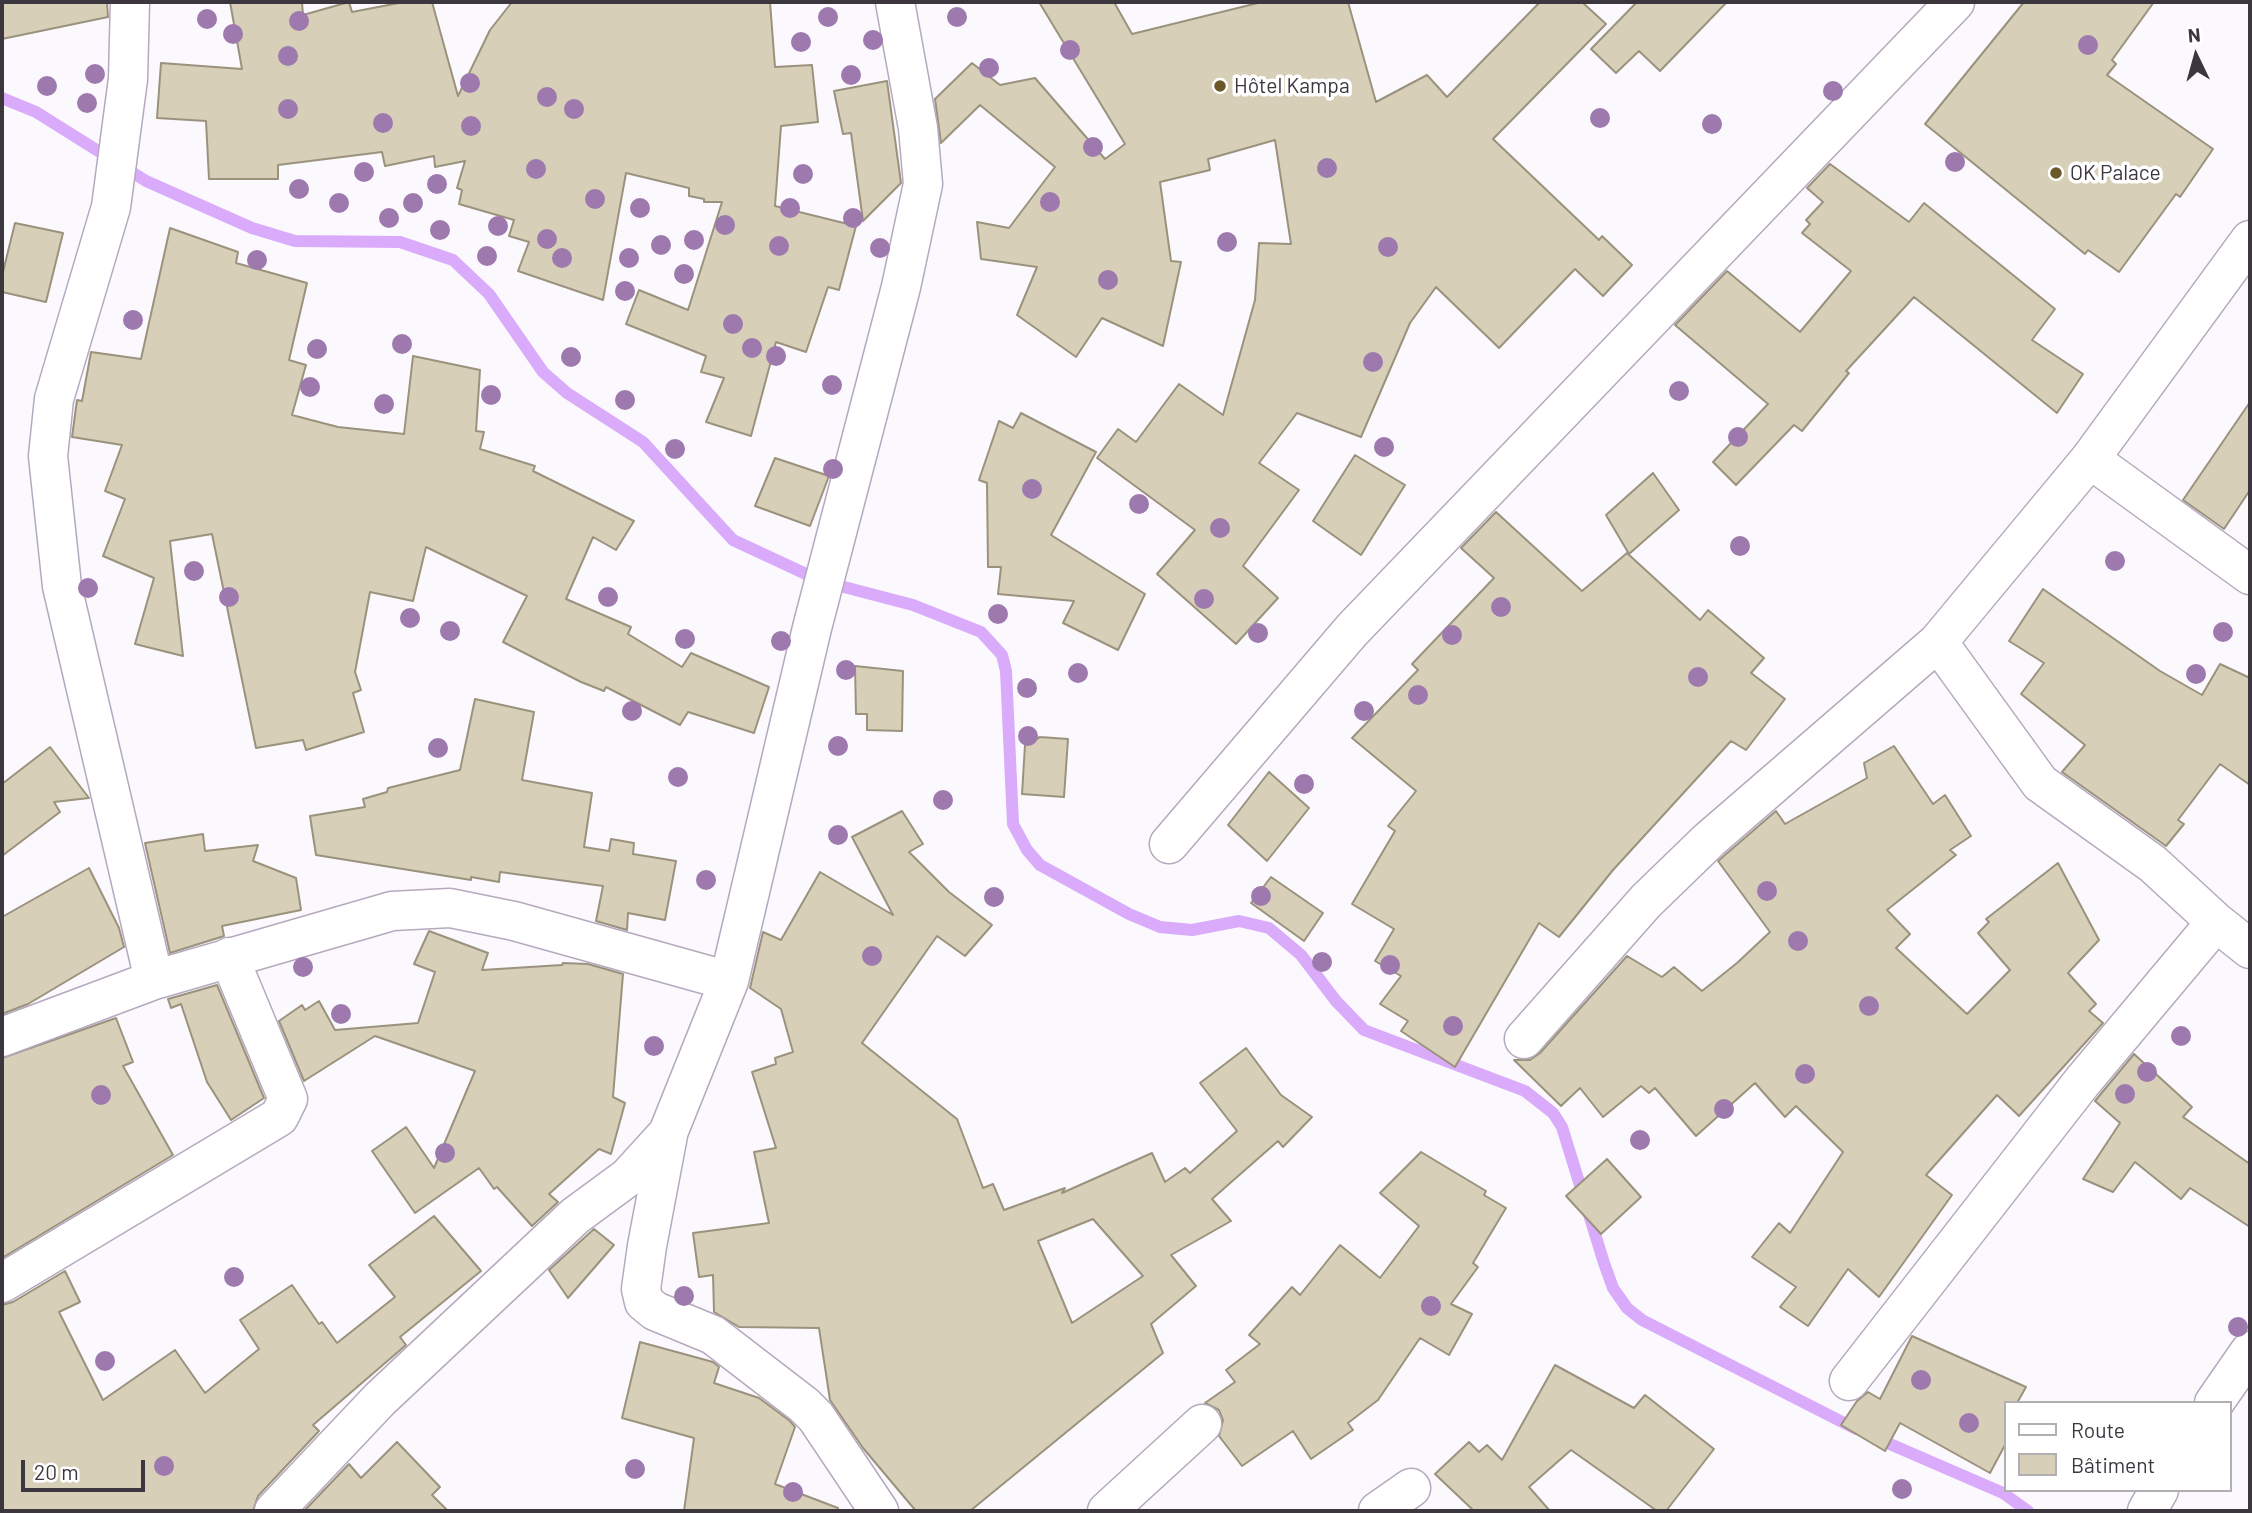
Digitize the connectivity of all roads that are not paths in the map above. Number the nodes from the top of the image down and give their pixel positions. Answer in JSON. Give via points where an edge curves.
{"nodes":[{"id":1,"x":130,"y":2,"type":"edge"},
{"id":2,"x":895,"y":2,"type":"edge"},
{"id":3,"x":1955,"y":2,"type":"edge"},
{"id":4,"x":2250,"y":240,"type":"edge"},
{"id":5,"x":2090,"y":459,"type":"junction"},
{"id":6,"x":2250,"y":575,"type":"edge"},
{"id":7,"x":1938,"y":642,"type":"junction"},
{"id":8,"x":1169,"y":844,"type":"dead end"},
{"id":9,"x":2216,"y":922,"type":"junction"},
{"id":10,"x":2250,"y":949,"type":"edge"},
{"id":11,"x":229,"y":957,"type":"junction"},
{"id":12,"x":155,"y":980,"type":"junction"},
{"id":13,"x":729,"y":981,"type":"junction"},
{"id":14,"x":2,"y":1037,"type":"edge"},
{"id":15,"x":1524,"y":1039,"type":"dead end"},
{"id":16,"x":668,"y":1133,"type":"junction"},
{"id":17,"x":2,"y":1283,"type":"edge"},
{"id":18,"x":2250,"y":1351,"type":"edge"},
{"id":19,"x":1849,"y":1381,"type":"dead end"},
{"id":20,"x":2215,"y":1401,"type":"edge"},
{"id":21,"x":1202,"y":1424,"type":"dead end"},
{"id":22,"x":1411,"y":1488,"type":"dead end"},
{"id":23,"x":2159,"y":1492,"type":"edge"},
{"id":24,"x":274,"y":1511,"type":"edge"},
{"id":25,"x":878,"y":1511,"type":"edge"},
{"id":26,"x":1107,"y":1511,"type":"edge"},
{"id":27,"x":1378,"y":1511,"type":"edge"},
{"id":28,"x":2147,"y":1511,"type":"edge"}],
"edges":[{"from":1,"to":12,"type":"street","via":[[128,79],[111,207],[54,399],[48,456],[62,586]]},
{"from":2,"to":13,"type":"street","via":[[918,128],[923,184]]},
{"from":3,"to":8,"type":"street","via":[[1352,630]]},
{"from":4,"to":5,"type":"street"},
{"from":5,"to":6,"type":"street"},
{"from":5,"to":7,"type":"street"},
{"from":7,"to":9,"type":"street","via":[[2040,783],[2153,864]]},
{"from":7,"to":15,"type":"street","via":[[1709,840],[1647,901]]},
{"from":9,"to":10,"type":"street"},
{"from":9,"to":19,"type":"street","via":[[2082,1082]]},
{"from":11,"to":12,"type":"street"},
{"from":11,"to":13,"type":"street","via":[[392,911],[450,908],[514,921]]},
{"from":11,"to":17,"type":"street","via":[[288,1099],[279,1117]]},
{"from":12,"to":14,"type":"street"},
{"from":13,"to":16,"type":"street"},
{"from":16,"to":24,"type":"street","via":[[628,1177],[575,1216],[380,1399]]},
{"from":16,"to":25,"type":"street","via":[[647,1246],[641,1289],[644,1302],[713,1335],[804,1405]]},
{"from":18,"to":20,"type":"street"},
{"from":21,"to":26,"type":"street"},
{"from":22,"to":27,"type":"street"},
{"from":23,"to":28,"type":"street"}]}
